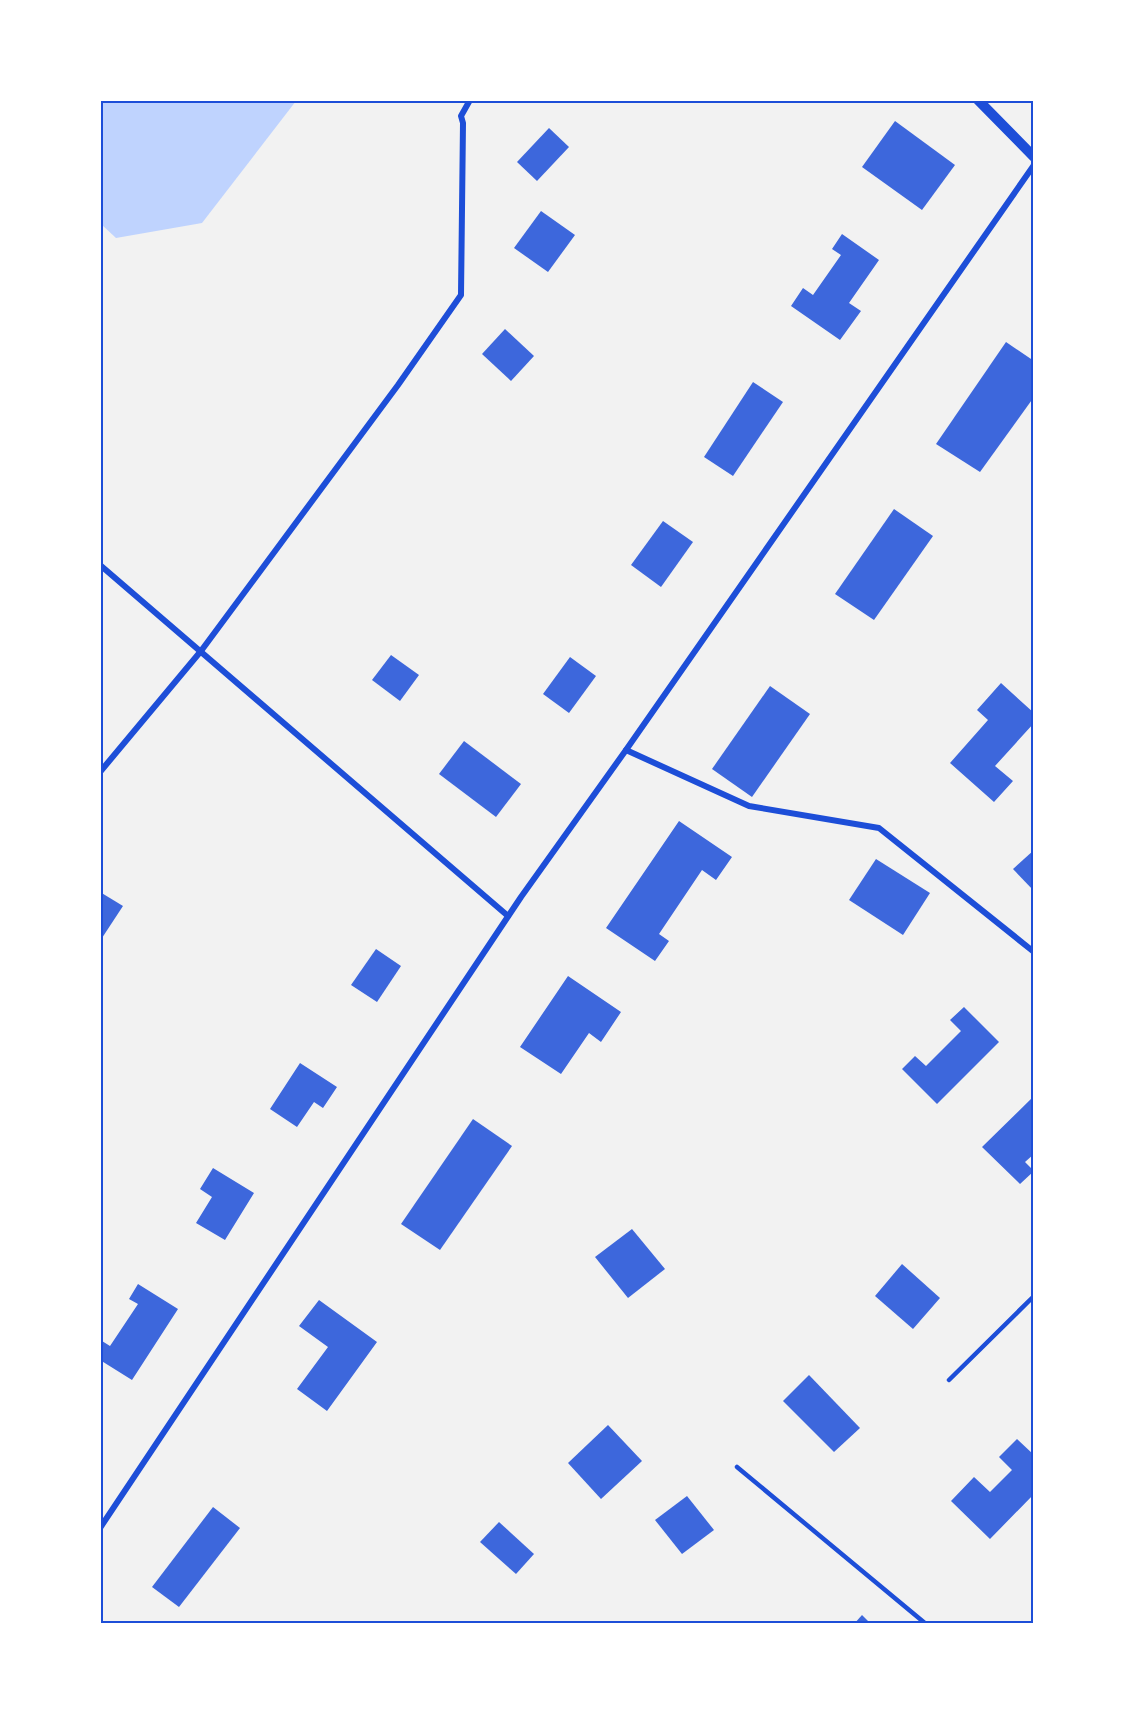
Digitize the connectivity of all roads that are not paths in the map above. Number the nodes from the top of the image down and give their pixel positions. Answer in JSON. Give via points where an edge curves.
{"nodes":[{"id":1,"x":470,"y":100,"type":"edge"},
{"id":2,"x":978,"y":100,"type":"edge"},
{"id":3,"x":1034,"y":158,"type":"edge"},
{"id":4,"x":1034,"y":165,"type":"edge"},
{"id":5,"x":100,"y":565,"type":"edge"},
{"id":6,"x":201,"y":651,"type":"junction"},
{"id":7,"x":626,"y":750,"type":"junction"},
{"id":8,"x":100,"y":772,"type":"edge"},
{"id":9,"x":508,"y":916,"type":"junction"},
{"id":10,"x":1034,"y":952,"type":"edge"},
{"id":11,"x":1034,"y":1296,"type":"edge"},
{"id":12,"x":949,"y":1380,"type":"dead end"},
{"id":13,"x":737,"y":1467,"type":"dead end"},
{"id":14,"x":100,"y":1528,"type":"edge"},
{"id":15,"x":926,"y":1623,"type":"edge"}],
"edges":[{"from":1,"to":6,"type":"street","via":[[461,116],[461,295]]},
{"from":2,"to":3,"type":"street"},
{"from":4,"to":7,"type":"street"},
{"from":5,"to":6,"type":"street"},
{"from":6,"to":8,"type":"street"},
{"from":6,"to":9,"type":"street"},
{"from":7,"to":9,"type":"street"},
{"from":7,"to":10,"type":"street","via":[[749,806],[879,828]]},
{"from":9,"to":14,"type":"street"},
{"from":11,"to":12,"type":"lane"},
{"from":13,"to":15,"type":"lane"}]}
